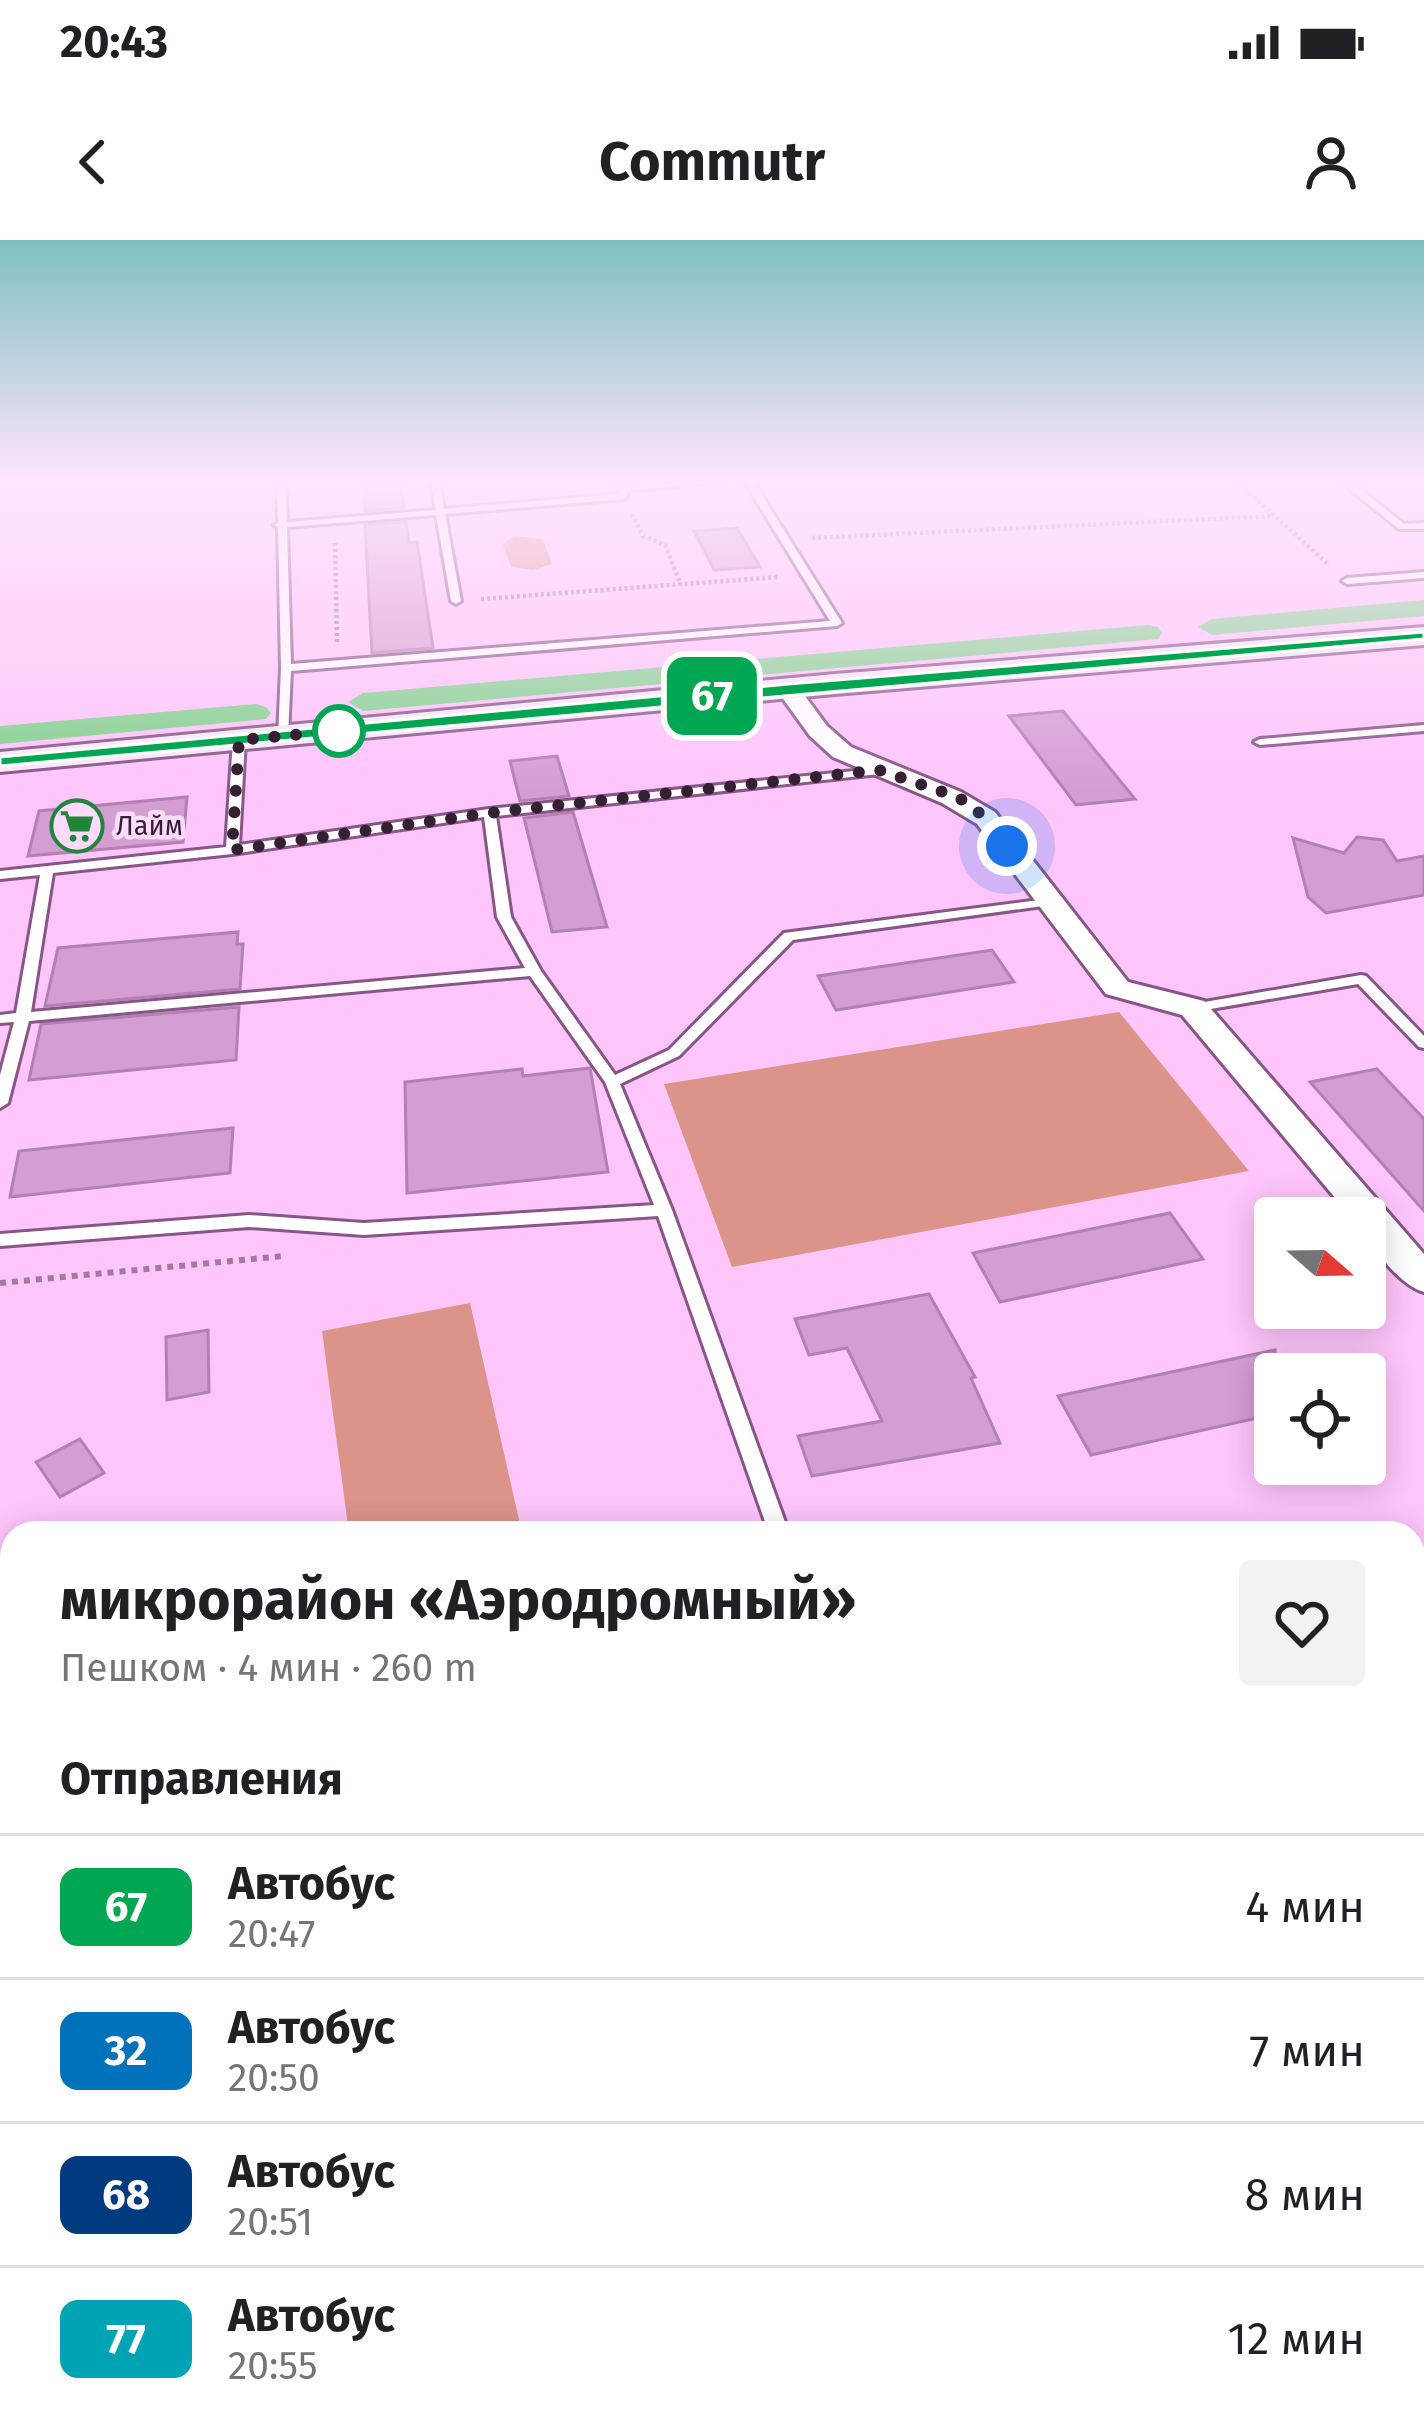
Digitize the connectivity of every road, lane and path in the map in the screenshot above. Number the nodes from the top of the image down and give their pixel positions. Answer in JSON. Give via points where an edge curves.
{"nodes":[{"id":1,"x":282,"y":583,"type":"edge"},
{"id":2,"x":336,"y":583,"type":"edge"},
{"id":3,"x":453,"y":583,"type":"edge"},
{"id":4,"x":689,"y":583,"type":"edge"},
{"id":5,"x":814,"y":583,"type":"edge"},
{"id":6,"x":682,"y":584,"type":"joint"},
{"id":7,"x":456,"y":601,"type":"joint"},
{"id":8,"x":1424,"y":636,"type":"edge"},
{"id":9,"x":338,"y":664,"type":"junction"},
{"id":10,"x":286,"y":668,"type":"junction"},
{"id":11,"x":788,"y":688,"type":"junction"},
{"id":12,"x":1424,"y":728,"type":"edge"},
{"id":13,"x":282,"y":736,"type":"junction"},
{"id":14,"x":239,"y":740,"type":"junction"},
{"id":15,"x":1260,"y":742,"type":"dead end"},
{"id":16,"x":0,"y":761,"type":"edge"},
{"id":17,"x":879,"y":770,"type":"junction"},
{"id":18,"x":489,"y":813,"type":"junction"},
{"id":19,"x":232,"y":850,"type":"junction"},
{"id":20,"x":47,"y":871,"type":"junction"},
{"id":21,"x":0,"y":875,"type":"edge"},
{"id":22,"x":1050,"y":901,"type":"junction"},
{"id":23,"x":534,"y":971,"type":"junction"},
{"id":24,"x":1193,"y":1008,"type":"junction"},
{"id":25,"x":23,"y":1017,"type":"junction"},
{"id":26,"x":0,"y":1019,"type":"edge"},
{"id":27,"x":1424,"y":1044,"type":"edge"},
{"id":28,"x":612,"y":1082,"type":"junction"},
{"id":29,"x":0,"y":1103,"type":"edge"},
{"id":30,"x":664,"y":1210,"type":"junction"},
{"id":31,"x":364,"y":1229,"type":"junction"},
{"id":32,"x":0,"y":1240,"type":"edge"},
{"id":33,"x":1424,"y":1279,"type":"edge"},
{"id":34,"x":0,"y":1283,"type":"edge"},
{"id":35,"x":774,"y":1521,"type":"edge"}],
"edges":[{"from":1,"to":10,"type":"lane"},
{"from":2,"to":9,"type":"path"},
{"from":3,"to":7,"type":"lane"},
{"from":4,"to":6,"type":"path"},
{"from":5,"to":9,"type":"lane","via":[[837,623]]},
{"from":6,"to":7,"type":"path"},
{"from":8,"to":11,"type":"street"},
{"from":9,"to":10,"type":"lane"},
{"from":10,"to":13,"type":"lane"},
{"from":11,"to":13,"type":"street"},
{"from":11,"to":17,"type":"street","via":[[817,731]]},
{"from":12,"to":15,"type":"lane"},
{"from":13,"to":14,"type":"street"},
{"from":14,"to":16,"type":"street"},
{"from":14,"to":19,"type":"lane"},
{"from":17,"to":18,"type":"lane"},
{"from":17,"to":22,"type":"street","via":[[958,797],[986,818]]},
{"from":18,"to":19,"type":"lane"},
{"from":18,"to":23,"type":"lane","via":[[504,917]]},
{"from":19,"to":20,"type":"lane"},
{"from":20,"to":21,"type":"lane"},
{"from":20,"to":25,"type":"lane"},
{"from":22,"to":24,"type":"street","via":[[1117,988]]},
{"from":22,"to":28,"type":"lane","via":[[789,936],[674,1053]]},
{"from":23,"to":25,"type":"lane"},
{"from":23,"to":28,"type":"lane"},
{"from":24,"to":27,"type":"lane","via":[[1361,979]]},
{"from":24,"to":33,"type":"street"},
{"from":25,"to":26,"type":"lane"},
{"from":25,"to":29,"type":"lane"},
{"from":28,"to":30,"type":"lane"},
{"from":30,"to":31,"type":"lane"},
{"from":30,"to":35,"type":"lane"},
{"from":31,"to":32,"type":"lane","via":[[249,1221]]},
{"from":31,"to":34,"type":"path","via":[[308,1254]]}]}
